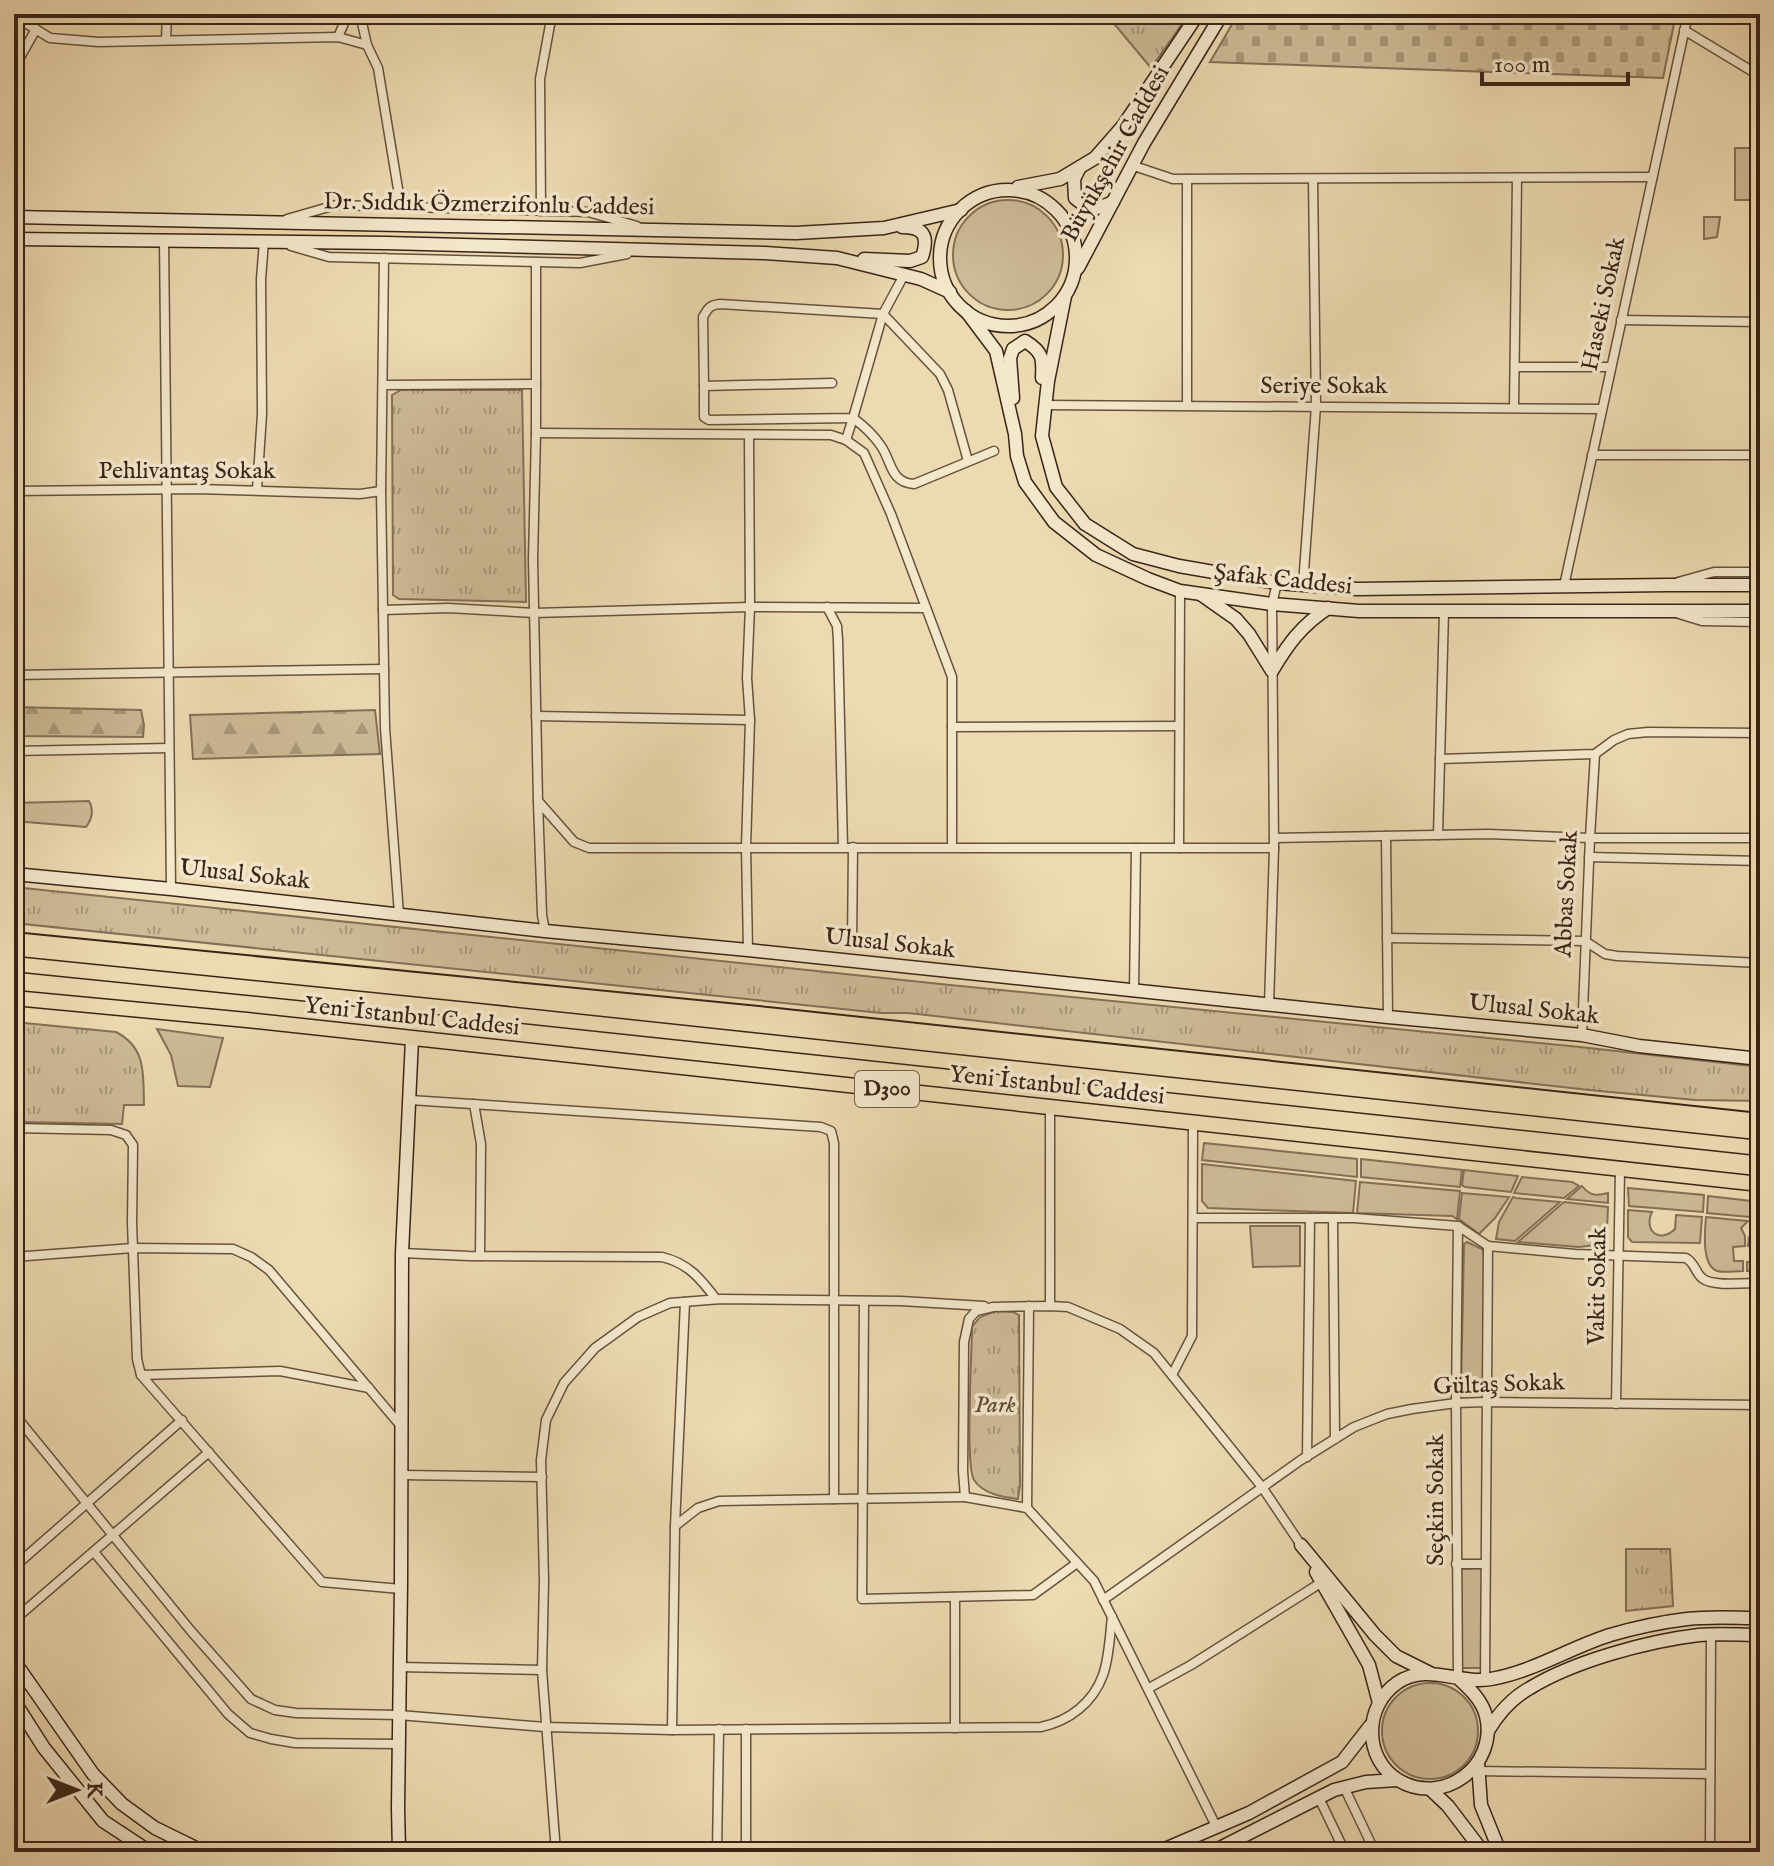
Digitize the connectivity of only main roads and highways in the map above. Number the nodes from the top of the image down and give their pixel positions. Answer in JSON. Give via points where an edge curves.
{"nodes":[{"id":1,"x":1198,"y":14,"type":"edge"},
{"id":2,"x":1222,"y":14,"type":"edge"},
{"id":3,"x":1080,"y":167,"type":"junction"},
{"id":4,"x":1009,"y":189,"type":"junction"},
{"id":5,"x":1113,"y":202,"type":"junction"},
{"id":6,"x":961,"y":210,"type":"junction"},
{"id":7,"x":14,"y":217,"type":"edge"},
{"id":8,"x":884,"y":228,"type":"junction"},
{"id":9,"x":14,"y":239,"type":"edge"},
{"id":10,"x":837,"y":258,"type":"junction"},
{"id":11,"x":1075,"y":274,"type":"junction"},
{"id":12,"x":950,"y":292,"type":"junction"},
{"id":13,"x":1065,"y":296,"type":"junction"},
{"id":14,"x":966,"y":311,"type":"junction"},
{"id":15,"x":1045,"y":405,"type":"junction"},
{"id":16,"x":1014,"y":430,"type":"junction"},
{"id":17,"x":1760,"y":585,"type":"edge"},
{"id":18,"x":1199,"y":593,"type":"junction"},
{"id":19,"x":1328,"y":608,"type":"junction"},
{"id":20,"x":1760,"y":611,"type":"edge"},
{"id":21,"x":14,"y":874,"type":"edge"},
{"id":22,"x":14,"y":964,"type":"edge"},
{"id":23,"x":14,"y":998,"type":"edge"},
{"id":24,"x":412,"y":1039,"type":"junction"},
{"id":25,"x":1760,"y":1059,"type":"edge"},
{"id":26,"x":1760,"y":1148,"type":"edge"},
{"id":27,"x":1760,"y":1184,"type":"edge"},
{"id":28,"x":1760,"y":1618,"type":"edge"},
{"id":29,"x":1760,"y":1635,"type":"edge"},
{"id":30,"x":14,"y":1661,"type":"edge"},
{"id":31,"x":1430,"y":1673,"type":"junction"},
{"id":32,"x":1458,"y":1678,"type":"junction"},
{"id":33,"x":14,"y":1701,"type":"edge"},
{"id":34,"x":1379,"y":1703,"type":"junction"},
{"id":35,"x":1370,"y":1726,"type":"junction"},
{"id":36,"x":1488,"y":1731,"type":"junction"},
{"id":37,"x":1478,"y":1767,"type":"junction"},
{"id":38,"x":1397,"y":1780,"type":"junction"},
{"id":39,"x":1430,"y":1789,"type":"junction"},
{"id":40,"x":1232,"y":1848,"type":"edge"},
{"id":41,"x":150,"y":1852,"type":"edge"},
{"id":42,"x":204,"y":1852,"type":"edge"},
{"id":43,"x":399,"y":1852,"type":"edge"},
{"id":44,"x":1158,"y":1852,"type":"edge"},
{"id":45,"x":1212,"y":1852,"type":"edge"},
{"id":46,"x":1483,"y":1852,"type":"edge"},
{"id":47,"x":1500,"y":1852,"type":"edge"}],
"edges":[{"from":1,"to":3,"type":"main road","name":"Büyükşehir Caddesi","via":[[1123,126]]},
{"from":2,"to":5,"type":"main road","name":"Büyükşehir Caddesi"},
{"from":3,"to":4,"type":"main road","name":"Büyükşehir Caddesi","via":[[1060,179]]},
{"from":3,"to":5,"type":"main road","via":[[1074,179],[1075,198],[1089,209]]},
{"from":4,"to":6,"type":"main road","via":[[989,192]]},
{"from":4,"to":11,"type":"main road","via":[[1039,197],[1062,216],[1077,254]]},
{"from":5,"to":11,"type":"main road","name":"Büyükşehir Caddesi"},
{"from":6,"to":8,"type":"main road","name":"Dr. Sıddık Özmerzifonlu Caddesi"},
{"from":6,"to":12,"type":"main road","via":[[945,232],[940,253]]},
{"from":7,"to":8,"type":"main road","name":"Dr. Sıddık Özmerzifonlu Caddesi","via":[[796,233]]},
{"from":8,"to":10,"type":"main road","via":[[921,230],[922,257]]},
{"from":9,"to":10,"type":"main road","name":"Dr. Sıddık Özmerzifonlu Caddesi"},
{"from":10,"to":12,"type":"main road","name":"Dr. Sıddık Özmerzifonlu Caddesi","via":[[921,279]]},
{"from":11,"to":13,"type":"main road"},
{"from":12,"to":14,"type":"main road"},
{"from":13,"to":14,"type":"main road","via":[[1049,313],[1028,323],[1005,326]]},
{"from":13,"to":15,"type":"main road","name":"Şafak Caddesi"},
{"from":14,"to":16,"type":"main road","name":"Şafak Caddesi","via":[[996,351]]},
{"from":15,"to":16,"type":"main road","via":[[1043,360],[1025,341],[1010,358]]},
{"from":15,"to":17,"type":"main road","name":"Şafak Caddesi","via":[[1042,436],[1056,487],[1085,524],[1133,554],[1179,566],[1277,583],[1357,589]]},
{"from":16,"to":18,"type":"main road","name":"Şafak Caddesi","via":[[1025,482],[1054,522],[1096,555],[1180,591]]},
{"from":18,"to":19,"type":"main road","name":"Şafak Caddesi"},
{"from":18,"to":19,"type":"main road","via":[[1236,619],[1272,671],[1288,644]]},
{"from":19,"to":20,"type":"main road","name":"Şafak Caddesi"},
{"from":21,"to":25,"type":"main road","name":"Ulusal Sokak","via":[[1582,1035]]},
{"from":22,"to":26,"type":"highway","name":"Yeni İstanbul Caddesi","number":"D300"},
{"from":23,"to":24,"type":"highway","name":"Yeni İstanbul Caddesi","number":"D300"},
{"from":24,"to":27,"type":"highway","name":"Yeni İstanbul Caddesi","number":"D300"},
{"from":24,"to":43,"type":"main road","via":[[402,1253]]},
{"from":28,"to":32,"type":"main road","via":[[1688,1619],[1637,1629],[1534,1668],[1485,1680]]},
{"from":29,"to":36,"type":"main road","via":[[1700,1635],[1642,1645],[1570,1668],[1528,1688]]},
{"from":30,"to":42,"type":"main road","via":[[93,1774],[122,1804],[155,1828]]},
{"from":31,"to":32,"type":"main road"},
{"from":31,"to":34,"type":"main road","via":[[1397,1683]]},
{"from":31,"to":34,"type":"main road","via":[[1396,1656],[1301,1545],[1369,1665]]},
{"from":32,"to":36,"type":"main road","via":[[1478,1699]]},
{"from":33,"to":41,"type":"main road","via":[[103,1821]]},
{"from":34,"to":35,"type":"main road"},
{"from":35,"to":38,"type":"main road","via":[[1379,1759]]},
{"from":35,"to":44,"type":"main road","via":[[1342,1762],[1249,1813]]},
{"from":36,"to":37,"type":"main road"},
{"from":37,"to":39,"type":"main road","via":[[1444,1788]]},
{"from":37,"to":47,"type":"main road","via":[[1481,1805]]},
{"from":38,"to":39,"type":"main road"},
{"from":38,"to":40,"type":"main road","via":[[1334,1790]]},
{"from":39,"to":46,"type":"main road"},
{"from":40,"to":45,"type":"main road"}]}
